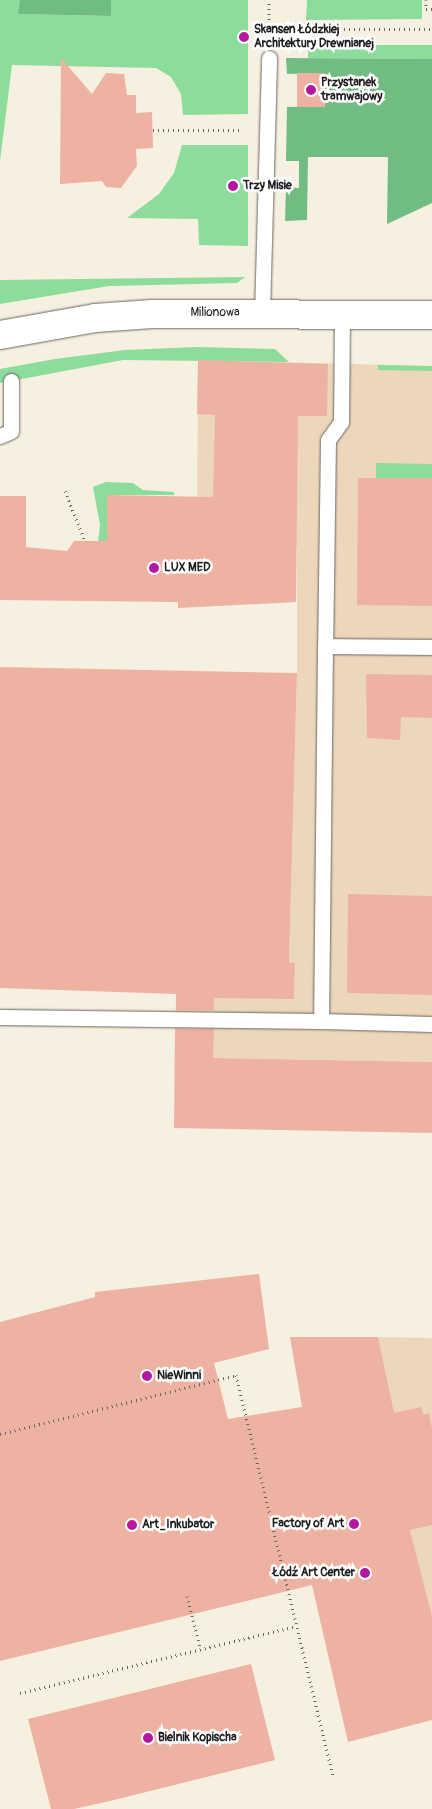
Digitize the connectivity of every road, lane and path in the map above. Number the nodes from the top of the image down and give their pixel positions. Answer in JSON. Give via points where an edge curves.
{"nodes":[{"id":1,"x":269,"y":0,"type":"edge"},
{"id":2,"x":426,"y":0,"type":"edge"},
{"id":3,"x":432,"y":10,"type":"edge"},
{"id":4,"x":269,"y":29,"type":"junction"},
{"id":5,"x":432,"y":29,"type":"edge"},
{"id":6,"x":269,"y":58,"type":"joint"},
{"id":7,"x":153,"y":130,"type":"dead end"},
{"id":8,"x":267,"y":130,"type":"junction"},
{"id":9,"x":262,"y":314,"type":"junction"},
{"id":10,"x":342,"y":314,"type":"junction"},
{"id":11,"x":432,"y":315,"type":"edge"},
{"id":12,"x":0,"y":335,"type":"edge"},
{"id":13,"x":11,"y":381,"type":"dead end"},
{"id":14,"x":0,"y":436,"type":"edge"},
{"id":15,"x":65,"y":492,"type":"dead end"},
{"id":16,"x":85,"y":541,"type":"dead end"},
{"id":17,"x":325,"y":646,"type":"junction"},
{"id":18,"x":432,"y":647,"type":"edge"},
{"id":19,"x":0,"y":1016,"type":"edge"},
{"id":20,"x":320,"y":1021,"type":"junction"},
{"id":21,"x":432,"y":1024,"type":"edge"},
{"id":22,"x":0,"y":1434,"type":"edge"},
{"id":23,"x":187,"y":1596,"type":"dead end"},
{"id":24,"x":296,"y":1626,"type":"junction"},
{"id":25,"x":200,"y":1647,"type":"junction"},
{"id":26,"x":20,"y":1693,"type":"dead end"},
{"id":27,"x":333,"y":1776,"type":"dead end"}],
"edges":[{"from":1,"to":4,"type":"path"},
{"from":2,"to":3,"type":"path","via":[[426,9]]},
{"from":4,"to":5,"type":"path"},
{"from":4,"to":6,"type":"path"},
{"from":6,"to":8,"type":"lane"},
{"from":7,"to":8,"type":"path"},
{"from":8,"to":9,"type":"lane"},
{"from":9,"to":10,"type":"street","name":"Milionowa"},
{"from":9,"to":12,"type":"street","name":"Milionowa","via":[[120,315]]},
{"from":10,"to":11,"type":"street","name":"Milionowa"},
{"from":10,"to":17,"type":"lane","via":[[341,422],[328,440]]},
{"from":13,"to":14,"type":"lane","via":[[11,431]]},
{"from":15,"to":16,"type":"path"},
{"from":17,"to":18,"type":"lane"},
{"from":17,"to":20,"type":"lane"},
{"from":19,"to":20,"type":"lane"},
{"from":20,"to":21,"type":"lane"},
{"from":22,"to":24,"type":"path","via":[[236,1375]]},
{"from":23,"to":25,"type":"path"},
{"from":24,"to":25,"type":"path"},
{"from":24,"to":27,"type":"path"},
{"from":25,"to":26,"type":"path"}]}
